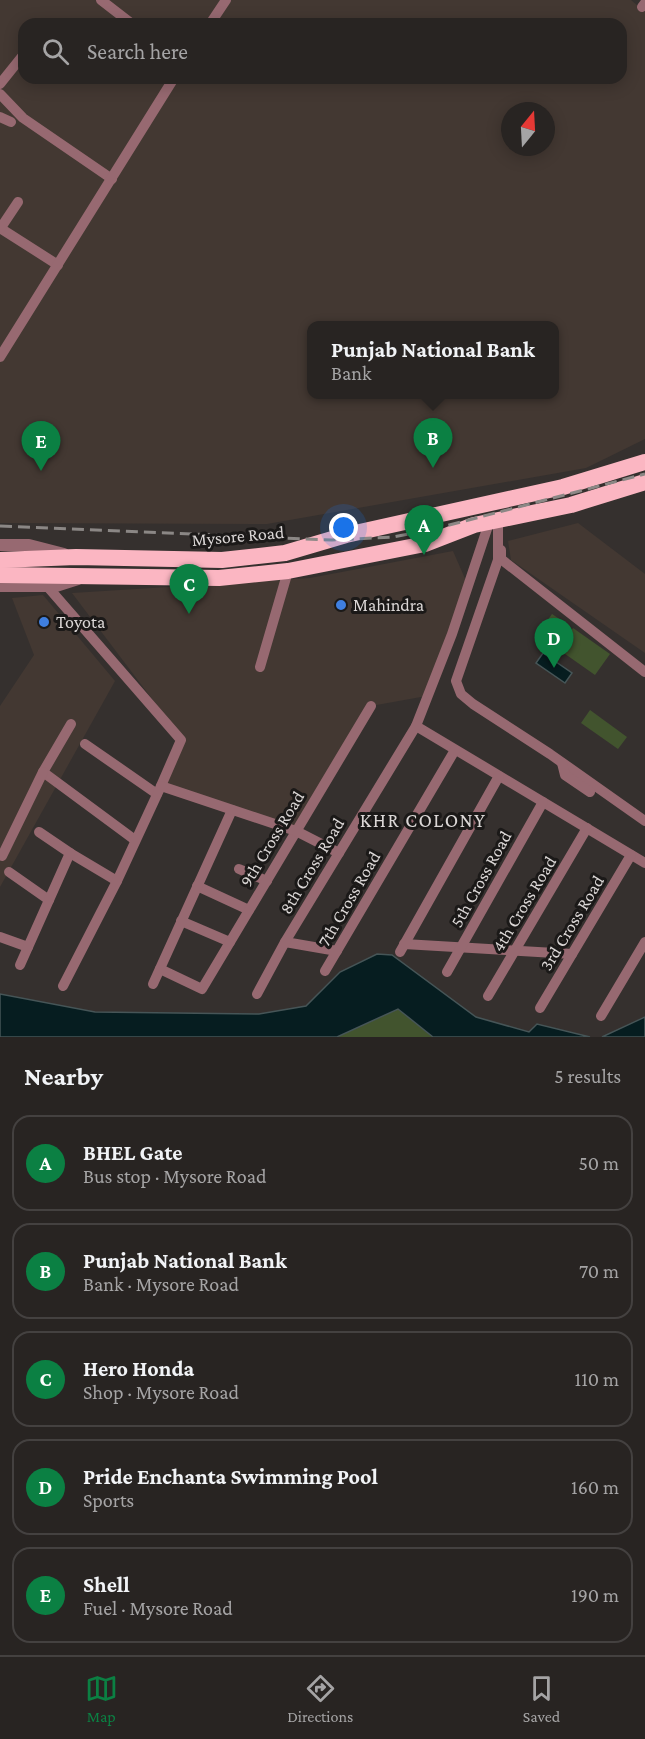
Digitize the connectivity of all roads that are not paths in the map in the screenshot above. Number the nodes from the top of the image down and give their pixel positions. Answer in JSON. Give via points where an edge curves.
{"nodes":[{"id":1,"x":101,"y":0,"type":"edge"},
{"id":2,"x":226,"y":0,"type":"edge"},
{"id":3,"x":124,"y":18,"type":"edge"},
{"id":4,"x":214,"y":18,"type":"edge"},
{"id":5,"x":18,"y":62,"type":"edge"},
{"id":6,"x":0,"y":84,"type":"edge"},
{"id":7,"x":170,"y":84,"type":"edge"},
{"id":8,"x":0,"y":94,"type":"edge"},
{"id":9,"x":0,"y":117,"type":"edge"},
{"id":10,"x":11,"y":122,"type":"dead end"},
{"id":11,"x":112,"y":180,"type":"junction"},
{"id":12,"x":18,"y":202,"type":"dead end"},
{"id":13,"x":0,"y":228,"type":"edge"},
{"id":14,"x":58,"y":265,"type":"junction"},
{"id":15,"x":0,"y":357,"type":"edge"},
{"id":16,"x":645,"y":462,"type":"edge"},
{"id":17,"x":643,"y":487,"type":"edge"},
{"id":18,"x":496,"y":521,"type":"junction"},
{"id":19,"x":0,"y":545,"type":"edge"},
{"id":20,"x":76,"y":557,"type":"junction"},
{"id":21,"x":0,"y":560,"type":"edge"},
{"id":22,"x":288,"y":571,"type":"junction"},
{"id":23,"x":0,"y":575,"type":"edge"},
{"id":24,"x":49,"y":580,"type":"junction"},
{"id":25,"x":0,"y":586,"type":"edge"},
{"id":26,"x":260,"y":667,"type":"dead end"},
{"id":27,"x":645,"y":672,"type":"edge"},
{"id":28,"x":370,"y":706,"type":"dead end"},
{"id":29,"x":71,"y":724,"type":"dead end"},
{"id":30,"x":416,"y":726,"type":"junction"},
{"id":31,"x":85,"y":744,"type":"dead end"},
{"id":32,"x":455,"y":750,"type":"junction"},
{"id":33,"x":562,"y":763,"type":"junction"},
{"id":34,"x":43,"y":772,"type":"junction"},
{"id":35,"x":499,"y":776,"type":"junction"},
{"id":36,"x":159,"y":790,"type":"junction"},
{"id":37,"x":593,"y":794,"type":"dead end"},
{"id":38,"x":543,"y":802,"type":"junction"},
{"id":39,"x":232,"y":810,"type":"junction"},
{"id":40,"x":645,"y":821,"type":"edge"},
{"id":41,"x":587,"y":828,"type":"junction"},
{"id":42,"x":296,"y":831,"type":"junction"},
{"id":43,"x":39,"y":832,"type":"dead end"},
{"id":44,"x":135,"y":840,"type":"junction"},
{"id":45,"x":70,"y":853,"type":"junction"},
{"id":46,"x":339,"y":853,"type":"junction"},
{"id":47,"x":631,"y":855,"type":"junction"},
{"id":48,"x":2,"y":856,"type":"dead end"},
{"id":49,"x":645,"y":863,"type":"edge"},
{"id":50,"x":239,"y":869,"type":"dead end"},
{"id":51,"x":9,"y":872,"type":"dead end"},
{"id":52,"x":117,"y":880,"type":"junction"},
{"id":53,"x":267,"y":881,"type":"junction"},
{"id":54,"x":197,"y":886,"type":"junction"},
{"id":55,"x":49,"y":900,"type":"junction"},
{"id":56,"x":249,"y":910,"type":"junction"},
{"id":57,"x":181,"y":921,"type":"junction"},
{"id":58,"x":410,"y":932,"type":"junction"},
{"id":59,"x":0,"y":937,"type":"edge"},
{"id":60,"x":425,"y":939,"type":"dead end"},
{"id":61,"x":230,"y":942,"type":"junction"},
{"id":62,"x":285,"y":942,"type":"junction"},
{"id":63,"x":645,"y":942,"type":"edge"},
{"id":64,"x":28,"y":947,"type":"junction"},
{"id":65,"x":461,"y":948,"type":"junction"},
{"id":66,"x":338,"y":951,"type":"junction"},
{"id":67,"x":515,"y":951,"type":"junction"},
{"id":68,"x":572,"y":954,"type":"junction"},
{"id":69,"x":21,"y":965,"type":"dead end"},
{"id":70,"x":160,"y":969,"type":"junction"},
{"id":71,"x":325,"y":971,"type":"dead end"},
{"id":72,"x":447,"y":972,"type":"dead end"},
{"id":73,"x":153,"y":984,"type":"dead end"},
{"id":74,"x":63,"y":986,"type":"dead end"},
{"id":75,"x":257,"y":994,"type":"dead end"},
{"id":76,"x":488,"y":996,"type":"dead end"},
{"id":77,"x":540,"y":1008,"type":"dead end"},
{"id":78,"x":601,"y":1016,"type":"dead end"}],
"edges":[{"from":1,"to":3,"type":"street"},
{"from":2,"to":4,"type":"street"},
{"from":5,"to":6,"type":"street"},
{"from":7,"to":11,"type":"street"},
{"from":8,"to":11,"type":"street","via":[[23,118]]},
{"from":9,"to":10,"type":"street"},
{"from":11,"to":14,"type":"street"},
{"from":12,"to":13,"type":"street"},
{"from":13,"to":14,"type":"street"},
{"from":14,"to":15,"type":"street"},
{"from":16,"to":20,"type":"highway","name":"Mysore Road","via":[[563,487],[346,535],[285,553],[222,560]]},
{"from":17,"to":18,"type":"highway"},
{"from":18,"to":22,"type":"highway","via":[[425,544]]},
{"from":18,"to":27,"type":"street","via":[[501,559]]},
{"from":18,"to":30,"type":"street","name":"8th Cross Road"},
{"from":18,"to":33,"type":"street","via":[[498,560],[456,681],[461,694],[472,704]]},
{"from":19,"to":20,"type":"street","name":"Mysore Road","via":[[29,545]]},
{"from":20,"to":21,"type":"highway","name":"Mysore Road"},
{"from":22,"to":24,"type":"highway","via":[[219,578]]},
{"from":22,"to":26,"type":"street"},
{"from":23,"to":24,"type":"highway"},
{"from":24,"to":25,"type":"street"},
{"from":24,"to":36,"type":"street","via":[[181,740]]},
{"from":28,"to":42,"type":"street","name":"9th Cross Road"},
{"from":29,"to":34,"type":"street"},
{"from":30,"to":32,"type":"street"},
{"from":30,"to":46,"type":"street","name":"8th Cross Road"},
{"from":31,"to":36,"type":"street"},
{"from":32,"to":35,"type":"street"},
{"from":32,"to":66,"type":"street","name":"7th Cross Road"},
{"from":33,"to":37,"type":"street","via":[[565,775]]},
{"from":33,"to":40,"type":"street"},
{"from":34,"to":44,"type":"street"},
{"from":34,"to":48,"type":"street"},
{"from":35,"to":38,"type":"street"},
{"from":35,"to":58,"type":"street"},
{"from":36,"to":39,"type":"street"},
{"from":36,"to":44,"type":"street"},
{"from":38,"to":41,"type":"street"},
{"from":38,"to":65,"type":"street","name":"5th Cross Road"},
{"from":39,"to":42,"type":"street"},
{"from":39,"to":54,"type":"street"},
{"from":41,"to":47,"type":"street"},
{"from":41,"to":67,"type":"street","name":"4th Cross Road"},
{"from":42,"to":46,"type":"street"},
{"from":42,"to":53,"type":"street","name":"9th Cross Road"},
{"from":43,"to":45,"type":"street"},
{"from":44,"to":52,"type":"street"},
{"from":45,"to":52,"type":"street"},
{"from":45,"to":55,"type":"street"},
{"from":46,"to":62,"type":"street","name":"8th Cross Road"},
{"from":47,"to":49,"type":"street"},
{"from":47,"to":68,"type":"street","name":"3rd Cross Road"},
{"from":50,"to":53,"type":"street"},
{"from":51,"to":55,"type":"street"},
{"from":52,"to":74,"type":"street"},
{"from":53,"to":56,"type":"street","name":"9th Cross Road"},
{"from":54,"to":56,"type":"street"},
{"from":54,"to":57,"type":"street"},
{"from":55,"to":64,"type":"street"},
{"from":56,"to":61,"type":"street","name":"9th Cross Road"},
{"from":57,"to":61,"type":"street"},
{"from":57,"to":70,"type":"street"},
{"from":58,"to":60,"type":"street"},
{"from":58,"to":65,"type":"street","via":[[402,948]]},
{"from":59,"to":64,"type":"street"},
{"from":61,"to":70,"type":"street","name":"9th Cross Road","via":[[202,989]]},
{"from":62,"to":66,"type":"street"},
{"from":62,"to":75,"type":"street","name":"8th Cross Road"},
{"from":63,"to":78,"type":"street"},
{"from":64,"to":69,"type":"street"},
{"from":65,"to":67,"type":"street"},
{"from":65,"to":72,"type":"street","name":"5th Cross Road"},
{"from":66,"to":71,"type":"street","name":"7th Cross Road"},
{"from":67,"to":68,"type":"street"},
{"from":67,"to":76,"type":"street","name":"4th Cross Road"},
{"from":68,"to":77,"type":"street","name":"3rd Cross Road"},
{"from":70,"to":73,"type":"street"}]}
